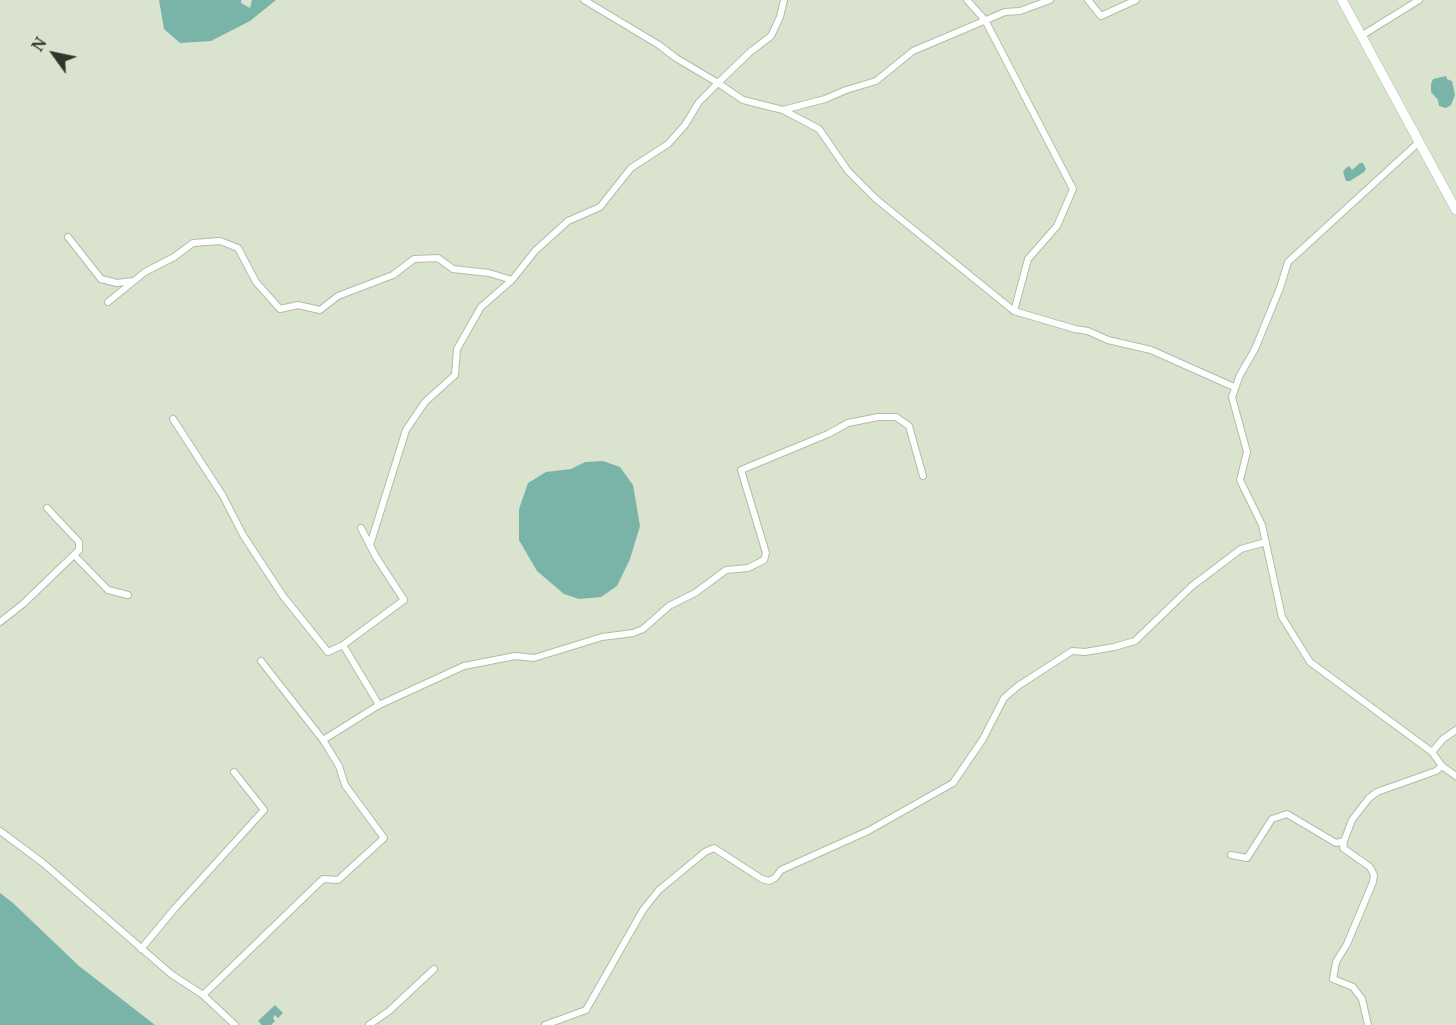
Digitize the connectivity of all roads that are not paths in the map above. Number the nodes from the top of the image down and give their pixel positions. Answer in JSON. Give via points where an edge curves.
{"nodes":[{"id":1,"x":584,"y":0,"type":"edge"},
{"id":2,"x":784,"y":0,"type":"edge"},
{"id":3,"x":967,"y":0,"type":"edge"},
{"id":4,"x":1050,"y":0,"type":"edge"},
{"id":5,"x":1088,"y":0,"type":"edge"},
{"id":6,"x":1136,"y":0,"type":"edge"},
{"id":7,"x":1342,"y":0,"type":"edge"},
{"id":8,"x":1419,"y":0,"type":"edge"},
{"id":9,"x":985,"y":20,"type":"junction"},
{"id":10,"x":1361,"y":36,"type":"junction"},
{"id":11,"x":718,"y":83,"type":"junction"},
{"id":12,"x":783,"y":110,"type":"junction"},
{"id":13,"x":1418,"y":143,"type":"junction"},
{"id":14,"x":1456,"y":210,"type":"edge"},
{"id":15,"x":68,"y":237,"type":"dead end"},
{"id":16,"x":512,"y":280,"type":"junction"},
{"id":17,"x":133,"y":281,"type":"junction"},
{"id":18,"x":108,"y":302,"type":"dead end"},
{"id":19,"x":1014,"y":311,"type":"junction"},
{"id":20,"x":1234,"y":387,"type":"junction"},
{"id":21,"x":173,"y":419,"type":"dead end"},
{"id":22,"x":923,"y":476,"type":"dead end"},
{"id":23,"x":47,"y":508,"type":"dead end"},
{"id":24,"x":362,"y":528,"type":"dead end"},
{"id":25,"x":1266,"y":542,"type":"junction"},
{"id":26,"x":370,"y":545,"type":"junction"},
{"id":27,"x":74,"y":555,"type":"junction"},
{"id":28,"x":128,"y":595,"type":"dead end"},
{"id":29,"x":0,"y":622,"type":"edge"},
{"id":30,"x":343,"y":645,"type":"junction"},
{"id":31,"x":261,"y":661,"type":"dead end"},
{"id":32,"x":379,"y":705,"type":"junction"},
{"id":33,"x":1456,"y":730,"type":"edge"},
{"id":34,"x":322,"y":740,"type":"junction"},
{"id":35,"x":1432,"y":752,"type":"junction"},
{"id":36,"x":1442,"y":766,"type":"junction"},
{"id":37,"x":234,"y":772,"type":"dead end"},
{"id":38,"x":1456,"y":776,"type":"edge"},
{"id":39,"x":0,"y":831,"type":"edge"},
{"id":40,"x":1344,"y":841,"type":"junction"},
{"id":41,"x":1231,"y":855,"type":"dead end"},
{"id":42,"x":141,"y":949,"type":"junction"},
{"id":43,"x":434,"y":969,"type":"dead end"},
{"id":44,"x":203,"y":995,"type":"junction"},
{"id":45,"x":235,"y":1025,"type":"edge"},
{"id":46,"x":369,"y":1025,"type":"edge"},
{"id":47,"x":545,"y":1025,"type":"edge"},
{"id":48,"x":1368,"y":1025,"type":"edge"}],
"edges":[{"from":1,"to":11,"type":"street"},
{"from":2,"to":11,"type":"street","via":[[771,36]]},
{"from":3,"to":9,"type":"street"},
{"from":4,"to":9,"type":"street"},
{"from":5,"to":6,"type":"street","via":[[1101,16]]},
{"from":7,"to":10,"type":"main road"},
{"from":8,"to":10,"type":"street"},
{"from":9,"to":12,"type":"street","via":[[913,51],[876,81]]},
{"from":9,"to":19,"type":"street","via":[[1073,189],[1057,226],[1028,259]]},
{"from":10,"to":13,"type":"main road"},
{"from":11,"to":12,"type":"street","via":[[743,100]]},
{"from":11,"to":16,"type":"street","via":[[668,144],[632,168],[600,207],[568,220]]},
{"from":12,"to":19,"type":"street","via":[[819,129],[848,171],[876,199]]},
{"from":13,"to":14,"type":"main road"},
{"from":13,"to":20,"type":"street","via":[[1288,262],[1255,349]]},
{"from":15,"to":17,"type":"street","via":[[101,279]]},
{"from":16,"to":17,"type":"street","via":[[453,269],[438,258],[414,259],[393,276],[338,296],[320,310],[298,305],[280,309],[256,282],[238,248],[220,242],[193,243]]},
{"from":16,"to":26,"type":"street","via":[[481,307],[457,349],[455,375],[425,402],[406,430]]},
{"from":17,"to":18,"type":"street"},
{"from":19,"to":20,"type":"street","via":[[1151,350]]},
{"from":20,"to":25,"type":"street","via":[[1232,397],[1248,452],[1240,480]]},
{"from":21,"to":30,"type":"street","via":[[283,596],[328,652]]},
{"from":22,"to":32,"type":"street","via":[[909,426],[896,417],[848,423],[741,470],[766,554],[764,560],[748,568],[726,570],[633,633],[603,637],[534,658],[515,657],[464,666]]},
{"from":23,"to":27,"type":"street","via":[[79,542],[80,550]]},
{"from":24,"to":26,"type":"street"},
{"from":25,"to":35,"type":"street","via":[[1282,617],[1310,662]]},
{"from":25,"to":47,"type":"street","via":[[1240,549],[1192,586],[1135,641],[1085,652],[1072,651],[1018,686],[1004,698],[983,739],[953,783],[868,831],[781,870],[769,880],[714,848],[705,852],[659,890],[643,910],[586,1010]]},
{"from":26,"to":30,"type":"street","via":[[404,600]]},
{"from":27,"to":28,"type":"street","via":[[108,590]]},
{"from":27,"to":29,"type":"street"},
{"from":30,"to":32,"type":"street"},
{"from":31,"to":34,"type":"street"},
{"from":32,"to":34,"type":"street"},
{"from":33,"to":35,"type":"street"},
{"from":34,"to":44,"type":"street","via":[[339,766],[345,785],[384,838],[338,880],[323,879]]},
{"from":35,"to":36,"type":"street"},
{"from":36,"to":38,"type":"street"},
{"from":36,"to":40,"type":"street","via":[[1369,798],[1352,820]]},
{"from":37,"to":42,"type":"street","via":[[264,810]]},
{"from":39,"to":42,"type":"street","via":[[43,863]]},
{"from":40,"to":41,"type":"street","via":[[1336,843],[1287,814],[1272,819],[1247,858]]},
{"from":40,"to":48,"type":"street","via":[[1343,848],[1370,867],[1374,875],[1336,962],[1333,980],[1353,987],[1362,999]]},
{"from":42,"to":44,"type":"street"},
{"from":43,"to":46,"type":"street"},
{"from":44,"to":45,"type":"street"}]}
